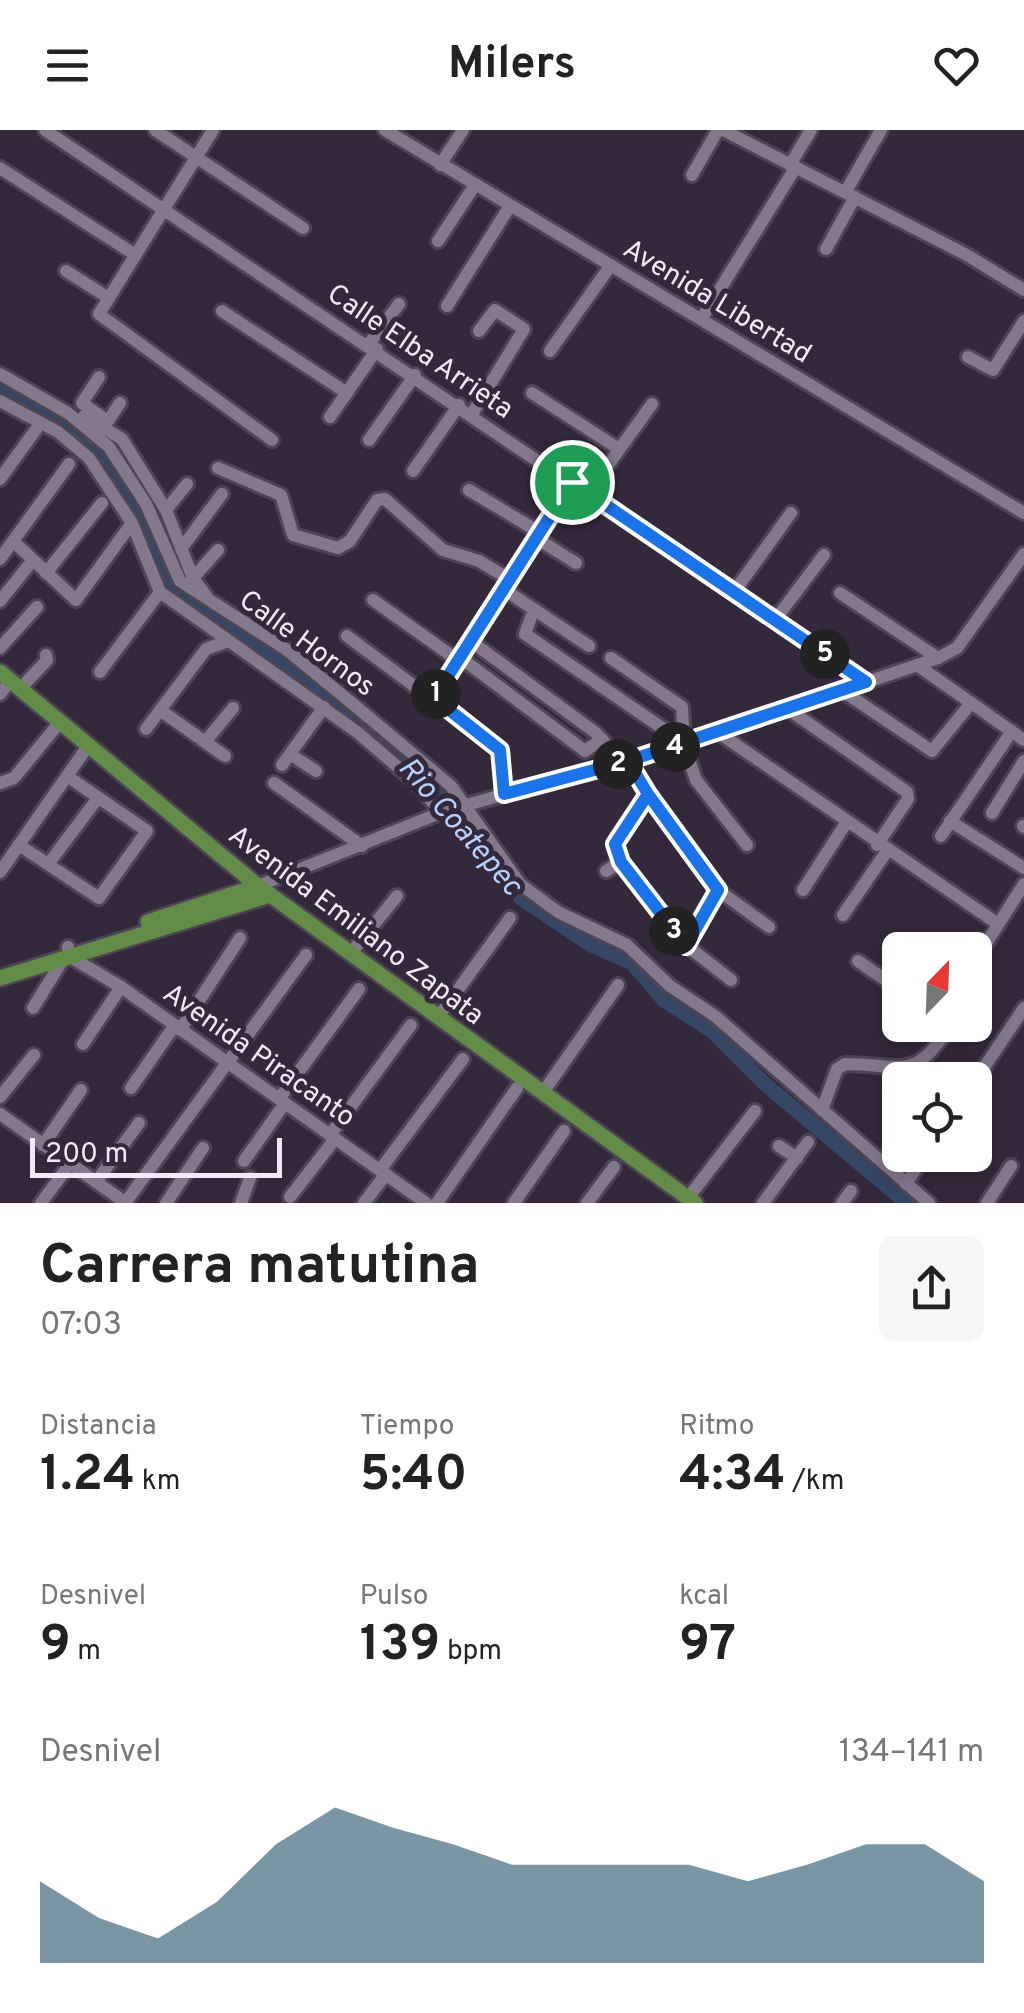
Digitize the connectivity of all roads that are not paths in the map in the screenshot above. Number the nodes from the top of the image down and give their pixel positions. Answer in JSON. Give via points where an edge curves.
{"nodes":[{"id":1,"x":45,"y":130,"type":"edge"},
{"id":2,"x":155,"y":130,"type":"edge"},
{"id":3,"x":212,"y":130,"type":"edge"},
{"id":4,"x":386,"y":130,"type":"edge"},
{"id":5,"x":463,"y":130,"type":"edge"},
{"id":6,"x":720,"y":130,"type":"edge"},
{"id":7,"x":812,"y":130,"type":"edge"},
{"id":8,"x":880,"y":130,"type":"edge"},
{"id":9,"x":196,"y":156,"type":"junction"},
{"id":10,"x":440,"y":164,"type":"junction"},
{"id":11,"x":793,"y":166,"type":"junction"},
{"id":12,"x":0,"y":168,"type":"edge"},
{"id":13,"x":692,"y":174,"type":"dead end"},
{"id":14,"x":475,"y":185,"type":"junction"},
{"id":15,"x":851,"y":194,"type":"junction"},
{"id":16,"x":164,"y":206,"type":"junction"},
{"id":17,"x":510,"y":206,"type":"junction"},
{"id":18,"x":303,"y":228,"type":"dead end"},
{"id":19,"x":438,"y":241,"type":"dead end"},
{"id":20,"x":826,"y":249,"type":"dead end"},
{"id":21,"x":134,"y":254,"type":"junction"},
{"id":22,"x":611,"y":265,"type":"junction"},
{"id":23,"x":66,"y":271,"type":"dead end"},
{"id":24,"x":1024,"y":290,"type":"edge"},
{"id":25,"x":108,"y":296,"type":"junction"},
{"id":26,"x":399,"y":304,"type":"dead end"},
{"id":27,"x":447,"y":306,"type":"dead end"},
{"id":28,"x":222,"y":312,"type":"dead end"},
{"id":29,"x":702,"y":318,"type":"junction"},
{"id":30,"x":1024,"y":320,"type":"edge"},
{"id":31,"x":479,"y":331,"type":"dead end"},
{"id":32,"x":373,"y":346,"type":"junction"},
{"id":33,"x":550,"y":350,"type":"dead end"},
{"id":34,"x":968,"y":357,"type":"dead end"},
{"id":35,"x":0,"y":374,"type":"edge"},
{"id":36,"x":415,"y":375,"type":"junction"},
{"id":37,"x":99,"y":378,"type":"dead end"},
{"id":38,"x":347,"y":393,"type":"junction"},
{"id":39,"x":532,"y":393,"type":"dead end"},
{"id":40,"x":0,"y":401,"type":"edge"},
{"id":41,"x":120,"y":403,"type":"dead end"},
{"id":42,"x":652,"y":404,"type":"dead end"},
{"id":43,"x":459,"y":405,"type":"junction"},
{"id":44,"x":68,"y":413,"type":"junction"},
{"id":45,"x":472,"y":414,"type":"junction"},
{"id":46,"x":330,"y":417,"type":"dead end"},
{"id":47,"x":108,"y":421,"type":"junction"},
{"id":48,"x":40,"y":424,"type":"junction"},
{"id":49,"x":122,"y":439,"type":"junction"},
{"id":50,"x":272,"y":440,"type":"dead end"},
{"id":51,"x":369,"y":440,"type":"dead end"},
{"id":52,"x":619,"y":449,"type":"junction"},
{"id":53,"x":70,"y":464,"type":"dead end"},
{"id":54,"x":218,"y":468,"type":"dead end"},
{"id":55,"x":414,"y":472,"type":"dead end"},
{"id":56,"x":0,"y":478,"type":"edge"},
{"id":57,"x":572,"y":482,"type":"junction"},
{"id":58,"x":187,"y":484,"type":"dead end"},
{"id":59,"x":469,"y":490,"type":"dead end"},
{"id":60,"x":588,"y":493,"type":"junction"},
{"id":61,"x":222,"y":494,"type":"dead end"},
{"id":62,"x":102,"y":503,"type":"dead end"},
{"id":63,"x":166,"y":510,"type":"junction"},
{"id":64,"x":791,"y":512,"type":"dead end"},
{"id":65,"x":1024,"y":512,"type":"edge"},
{"id":66,"x":132,"y":524,"type":"junction"},
{"id":67,"x":538,"y":535,"type":"junction"},
{"id":68,"x":14,"y":542,"type":"junction"},
{"id":69,"x":181,"y":549,"type":"junction"},
{"id":70,"x":218,"y":550,"type":"dead end"},
{"id":71,"x":1024,"y":554,"type":"edge"},
{"id":72,"x":824,"y":555,"type":"dead end"},
{"id":73,"x":0,"y":559,"type":"edge"},
{"id":74,"x":32,"y":560,"type":"junction"},
{"id":75,"x":576,"y":563,"type":"dead end"},
{"id":76,"x":46,"y":573,"type":"junction"},
{"id":77,"x":193,"y":578,"type":"junction"},
{"id":78,"x":508,"y":585,"type":"junction"},
{"id":79,"x":160,"y":592,"type":"junction"},
{"id":80,"x":734,"y":592,"type":"junction"},
{"id":81,"x":840,"y":593,"type":"dead end"},
{"id":82,"x":0,"y":600,"type":"edge"},
{"id":83,"x":373,"y":600,"type":"dead end"},
{"id":84,"x":212,"y":603,"type":"junction"},
{"id":85,"x":37,"y":607,"type":"dead end"},
{"id":86,"x":531,"y":617,"type":"dead end"},
{"id":87,"x":775,"y":620,"type":"junction"},
{"id":88,"x":346,"y":636,"type":"dead end"},
{"id":89,"x":228,"y":642,"type":"junction"},
{"id":90,"x":472,"y":642,"type":"junction"},
{"id":91,"x":589,"y":646,"type":"dead end"},
{"id":92,"x":0,"y":648,"type":"edge"},
{"id":93,"x":46,"y":655,"type":"dead end"},
{"id":94,"x":612,"y":658,"type":"dead end"},
{"id":95,"x":938,"y":658,"type":"junction"},
{"id":96,"x":460,"y":659,"type":"junction"},
{"id":97,"x":918,"y":666,"type":"junction"},
{"id":98,"x":100,"y":672,"type":"dead end"},
{"id":99,"x":866,"y":682,"type":"junction"},
{"id":100,"x":8,"y":684,"type":"edge"},
{"id":101,"x":841,"y":690,"type":"junction"},
{"id":102,"x":434,"y":698,"type":"junction"},
{"id":103,"x":971,"y":703,"type":"junction"},
{"id":104,"x":324,"y":707,"type":"junction"},
{"id":105,"x":232,"y":708,"type":"dead end"},
{"id":106,"x":788,"y":709,"type":"junction"},
{"id":107,"x":160,"y":710,"type":"junction"},
{"id":108,"x":60,"y":722,"type":"junction"},
{"id":109,"x":146,"y":729,"type":"dead end"},
{"id":110,"x":1012,"y":731,"type":"junction"},
{"id":111,"x":719,"y":733,"type":"junction"},
{"id":112,"x":602,"y":739,"type":"junction"},
{"id":113,"x":1024,"y":740,"type":"edge"},
{"id":114,"x":205,"y":742,"type":"junction"},
{"id":115,"x":88,"y":746,"type":"junction"},
{"id":116,"x":679,"y":746,"type":"junction"},
{"id":117,"x":225,"y":756,"type":"dead end"},
{"id":118,"x":1024,"y":761,"type":"edge"},
{"id":119,"x":626,"y":762,"type":"junction"},
{"id":120,"x":316,"y":771,"type":"dead end"},
{"id":121,"x":66,"y":776,"type":"junction"},
{"id":122,"x":0,"y":782,"type":"edge"},
{"id":123,"x":274,"y":783,"type":"dead end"},
{"id":124,"x":504,"y":794,"type":"junction"},
{"id":125,"x":648,"y":794,"type":"junction"},
{"id":126,"x":98,"y":798,"type":"junction"},
{"id":127,"x":466,"y":804,"type":"junction"},
{"id":128,"x":443,"y":812,"type":"junction"},
{"id":129,"x":992,"y":813,"type":"dead end"},
{"id":130,"x":950,"y":821,"type":"junction"},
{"id":131,"x":846,"y":823,"type":"junction"},
{"id":132,"x":942,"y":836,"type":"dead end"},
{"id":133,"x":19,"y":845,"type":"junction"},
{"id":134,"x":747,"y":845,"type":"dead end"},
{"id":135,"x":362,"y":846,"type":"junction"},
{"id":136,"x":882,"y":848,"type":"junction"},
{"id":137,"x":621,"y":862,"type":"junction"},
{"id":138,"x":49,"y":863,"type":"junction"},
{"id":139,"x":1024,"y":868,"type":"edge"},
{"id":140,"x":606,"y":871,"type":"dead end"},
{"id":141,"x":0,"y":872,"type":"edge"},
{"id":142,"x":1024,"y":884,"type":"edge"},
{"id":143,"x":718,"y":890,"type":"junction"},
{"id":144,"x":803,"y":890,"type":"dead end"},
{"id":145,"x":264,"y":891,"type":"junction"},
{"id":146,"x":397,"y":896,"type":"dead end"},
{"id":147,"x":1018,"y":907,"type":"edge"},
{"id":148,"x":843,"y":915,"type":"dead end"},
{"id":149,"x":510,"y":918,"type":"dead end"},
{"id":150,"x":998,"y":924,"type":"junction"},
{"id":151,"x":769,"y":927,"type":"dead end"},
{"id":152,"x":992,"y":934,"type":"edge"},
{"id":153,"x":240,"y":938,"type":"dead end"},
{"id":154,"x":686,"y":946,"type":"junction"},
{"id":155,"x":351,"y":953,"type":"junction"},
{"id":156,"x":67,"y":954,"type":"junction"},
{"id":157,"x":306,"y":954,"type":"dead end"},
{"id":158,"x":858,"y":961,"type":"dead end"},
{"id":159,"x":0,"y":967,"type":"edge"},
{"id":160,"x":0,"y":978,"type":"edge"},
{"id":161,"x":882,"y":978,"type":"edge"},
{"id":162,"x":731,"y":980,"type":"dead end"},
{"id":163,"x":618,"y":985,"type":"dead end"},
{"id":164,"x":121,"y":987,"type":"junction"},
{"id":165,"x":359,"y":989,"type":"dead end"},
{"id":166,"x":33,"y":1008,"type":"dead end"},
{"id":167,"x":1024,"y":1008,"type":"edge"},
{"id":168,"x":439,"y":1016,"type":"junction"},
{"id":169,"x":411,"y":1025,"type":"dead end"},
{"id":170,"x":178,"y":1028,"type":"junction"},
{"id":171,"x":939,"y":1042,"type":"edge"},
{"id":172,"x":83,"y":1044,"type":"dead end"},
{"id":173,"x":34,"y":1054,"type":"dead end"},
{"id":174,"x":464,"y":1059,"type":"dead end"},
{"id":175,"x":988,"y":1062,"type":"edge"},
{"id":176,"x":230,"y":1064,"type":"junction"},
{"id":177,"x":131,"y":1088,"type":"dead end"},
{"id":178,"x":517,"y":1088,"type":"dead end"},
{"id":179,"x":82,"y":1090,"type":"dead end"},
{"id":180,"x":544,"y":1092,"type":"junction"},
{"id":181,"x":0,"y":1097,"type":"edge"},
{"id":182,"x":282,"y":1101,"type":"junction"},
{"id":183,"x":822,"y":1110,"type":"junction"},
{"id":184,"x":755,"y":1111,"type":"dead end"},
{"id":185,"x":2,"y":1119,"type":"edge"},
{"id":186,"x":139,"y":1123,"type":"dead end"},
{"id":187,"x":564,"y":1131,"type":"dead end"},
{"id":188,"x":333,"y":1137,"type":"junction"},
{"id":189,"x":808,"y":1142,"type":"dead end"},
{"id":190,"x":43,"y":1145,"type":"junction"},
{"id":191,"x":779,"y":1146,"type":"dead end"},
{"id":192,"x":203,"y":1148,"type":"dead end"},
{"id":193,"x":797,"y":1158,"type":"junction"},
{"id":194,"x":244,"y":1161,"type":"dead end"},
{"id":195,"x":70,"y":1164,"type":"junction"},
{"id":196,"x":1011,"y":1166,"type":"dead end"},
{"id":197,"x":614,"y":1167,"type":"dead end"},
{"id":198,"x":383,"y":1172,"type":"junction"},
{"id":199,"x":914,"y":1172,"type":"edge"},
{"id":200,"x":250,"y":1178,"type":"dead end"},
{"id":201,"x":96,"y":1182,"type":"junction"},
{"id":202,"x":906,"y":1184,"type":"junction"},
{"id":203,"x":290,"y":1197,"type":"dead end"},
{"id":204,"x":691,"y":1200,"type":"edge"},
{"id":205,"x":41,"y":1203,"type":"edge"},
{"id":206,"x":125,"y":1203,"type":"edge"},
{"id":207,"x":166,"y":1203,"type":"edge"},
{"id":208,"x":241,"y":1203,"type":"edge"},
{"id":209,"x":364,"y":1203,"type":"edge"},
{"id":210,"x":426,"y":1203,"type":"edge"},
{"id":211,"x":437,"y":1203,"type":"edge"},
{"id":212,"x":514,"y":1203,"type":"edge"},
{"id":213,"x":588,"y":1203,"type":"edge"},
{"id":214,"x":763,"y":1203,"type":"edge"},
{"id":215,"x":930,"y":1203,"type":"edge"},
{"id":216,"x":987,"y":1203,"type":"edge"}],
"edges":[{"from":1,"to":16,"type":"street","name":"Calle Elba Arrieta"},
{"from":2,"to":9,"type":"street"},
{"from":3,"to":9,"type":"street"},
{"from":4,"to":10,"type":"street","name":"Avenida Libertad"},
{"from":5,"to":10,"type":"street"},
{"from":6,"to":11,"type":"street"},
{"from":6,"to":13,"type":"street"},
{"from":7,"to":11,"type":"street"},
{"from":8,"to":15,"type":"street"},
{"from":9,"to":16,"type":"street"},
{"from":9,"to":18,"type":"street"},
{"from":10,"to":14,"type":"street","name":"Avenida Libertad"},
{"from":11,"to":15,"type":"street"},
{"from":11,"to":29,"type":"street"},
{"from":12,"to":21,"type":"street"},
{"from":14,"to":17,"type":"street","name":"Avenida Libertad"},
{"from":14,"to":19,"type":"street"},
{"from":15,"to":20,"type":"street"},
{"from":15,"to":24,"type":"street"},
{"from":16,"to":21,"type":"street"},
{"from":16,"to":32,"type":"street","name":"Calle Elba Arrieta"},
{"from":17,"to":22,"type":"street","name":"Avenida Libertad"},
{"from":17,"to":27,"type":"street"},
{"from":21,"to":25,"type":"street"},
{"from":22,"to":29,"type":"street","name":"Avenida Libertad"},
{"from":22,"to":33,"type":"street"},
{"from":23,"to":25,"type":"street"},
{"from":25,"to":50,"type":"street","via":[[99,314]]},
{"from":26,"to":32,"type":"street"},
{"from":28,"to":38,"type":"street"},
{"from":29,"to":65,"type":"street","name":"Avenida Libertad"},
{"from":30,"to":34,"type":"street","via":[[992,370]]},
{"from":31,"to":45,"type":"street","via":[[495,310],[524,329]]},
{"from":32,"to":36,"type":"street","name":"Calle Elba Arrieta"},
{"from":32,"to":38,"type":"street"},
{"from":35,"to":44,"type":"street","name":"Calle Hornos"},
{"from":36,"to":43,"type":"street","name":"Calle Elba Arrieta"},
{"from":36,"to":51,"type":"street"},
{"from":37,"to":47,"type":"street","via":[[82,404]]},
{"from":38,"to":46,"type":"street"},
{"from":39,"to":52,"type":"street"},
{"from":40,"to":48,"type":"street"},
{"from":41,"to":47,"type":"street"},
{"from":42,"to":52,"type":"street"},
{"from":43,"to":45,"type":"street","name":"Calle Elba Arrieta"},
{"from":43,"to":55,"type":"street"},
{"from":44,"to":49,"type":"street","via":[[80,413]]},
{"from":44,"to":84,"type":"street","name":"Calle Hornos","via":[[109,447],[146,504],[180,582]]},
{"from":45,"to":57,"type":"street","name":"Calle Elba Arrieta"},
{"from":47,"to":49,"type":"street"},
{"from":48,"to":56,"type":"street"},
{"from":48,"to":66,"type":"street","via":[[90,458]]},
{"from":49,"to":63,"type":"street"},
{"from":52,"to":60,"type":"street"},
{"from":53,"to":68,"type":"street"},
{"from":54,"to":78,"type":"street","via":[[281,494],[293,535],[338,548],[350,542],[376,500],[385,499],[443,550],[479,561]]},
{"from":57,"to":60,"type":"street","name":"Calle Elba Arrieta"},
{"from":57,"to":67,"type":"street"},
{"from":58,"to":63,"type":"street"},
{"from":59,"to":67,"type":"street"},
{"from":60,"to":80,"type":"street","name":"Calle Elba Arrieta"},
{"from":61,"to":69,"type":"street"},
{"from":62,"to":76,"type":"street"},
{"from":63,"to":69,"type":"street"},
{"from":64,"to":80,"type":"street"},
{"from":66,"to":76,"type":"street","via":[[76,600]]},
{"from":66,"to":79,"type":"street"},
{"from":67,"to":75,"type":"street"},
{"from":67,"to":78,"type":"street"},
{"from":68,"to":73,"type":"street"},
{"from":68,"to":74,"type":"street"},
{"from":69,"to":77,"type":"street"},
{"from":70,"to":77,"type":"street"},
{"from":71,"to":95,"type":"street","via":[[957,648]]},
{"from":72,"to":87,"type":"street"},
{"from":74,"to":76,"type":"street"},
{"from":74,"to":82,"type":"street"},
{"from":77,"to":84,"type":"street"},
{"from":78,"to":90,"type":"street"},
{"from":78,"to":91,"type":"street"},
{"from":79,"to":89,"type":"street"},
{"from":79,"to":98,"type":"street"},
{"from":80,"to":87,"type":"street","name":"Calle Elba Arrieta"},
{"from":81,"to":95,"type":"street"},
{"from":83,"to":96,"type":"street"},
{"from":84,"to":127,"type":"street","name":"Calle Hornos","via":[[287,650]]},
{"from":85,"to":92,"type":"street"},
{"from":86,"to":116,"type":"street","via":[[524,634]]},
{"from":87,"to":99,"type":"street","name":"Calle Elba Arrieta"},
{"from":88,"to":102,"type":"street"},
{"from":89,"to":104,"type":"street"},
{"from":89,"to":107,"type":"street","via":[[206,649]]},
{"from":90,"to":96,"type":"street"},
{"from":90,"to":112,"type":"street"},
{"from":93,"to":100,"type":"street"},
{"from":94,"to":116,"type":"street","via":[[682,708]]},
{"from":95,"to":97,"type":"street"},
{"from":96,"to":102,"type":"street"},
{"from":96,"to":112,"type":"street","via":[[585,751]]},
{"from":97,"to":99,"type":"street"},
{"from":97,"to":103,"type":"street"},
{"from":99,"to":101,"type":"street"},
{"from":100,"to":108,"type":"main road","name":"Avenida Emiliano Zapata"},
{"from":101,"to":103,"type":"street","via":[[932,751]]},
{"from":101,"to":106,"type":"street"},
{"from":102,"to":124,"type":"street","via":[[500,750]]},
{"from":103,"to":110,"type":"street"},
{"from":104,"to":120,"type":"street","via":[[286,759]]},
{"from":104,"to":128,"type":"street"},
{"from":105,"to":114,"type":"street"},
{"from":106,"to":111,"type":"street"},
{"from":106,"to":136,"type":"street","via":[[907,792]]},
{"from":107,"to":109,"type":"street"},
{"from":107,"to":114,"type":"street"},
{"from":108,"to":115,"type":"main road","name":"Avenida Emiliano Zapata"},
{"from":108,"to":122,"type":"street","via":[[14,778]]},
{"from":110,"to":113,"type":"street"},
{"from":110,"to":130,"type":"street"},
{"from":111,"to":116,"type":"street"},
{"from":111,"to":131,"type":"street"},
{"from":112,"to":119,"type":"street"},
{"from":114,"to":117,"type":"street"},
{"from":115,"to":121,"type":"street"},
{"from":115,"to":145,"type":"main road","name":"Avenida Emiliano Zapata"},
{"from":116,"to":119,"type":"street"},
{"from":116,"to":134,"type":"street","via":[[696,780]]},
{"from":118,"to":129,"type":"street"},
{"from":119,"to":124,"type":"street"},
{"from":119,"to":125,"type":"street"},
{"from":121,"to":126,"type":"street"},
{"from":121,"to":133,"type":"street"},
{"from":123,"to":135,"type":"street"},
{"from":124,"to":127,"type":"street"},
{"from":125,"to":137,"type":"street","via":[[615,844]]},
{"from":125,"to":143,"type":"street"},
{"from":126,"to":138,"type":"street"},
{"from":126,"to":138,"type":"street","via":[[147,831],[99,898]]},
{"from":127,"to":128,"type":"street"},
{"from":127,"to":183,"type":"street","name":"Calle Hornos","via":[[520,884],[558,912],[627,946]]},
{"from":128,"to":135,"type":"street"},
{"from":130,"to":132,"type":"street"},
{"from":130,"to":139,"type":"street"},
{"from":131,"to":136,"type":"street"},
{"from":131,"to":144,"type":"street"},
{"from":133,"to":138,"type":"street"},
{"from":133,"to":141,"type":"street"},
{"from":135,"to":145,"type":"street"},
{"from":136,"to":148,"type":"street"},
{"from":136,"to":150,"type":"street"},
{"from":137,"to":140,"type":"street"},
{"from":137,"to":154,"type":"street"},
{"from":142,"to":147,"type":"street"},
{"from":143,"to":151,"type":"street"},
{"from":143,"to":154,"type":"street"},
{"from":145,"to":155,"type":"main road","name":"Avenida Emiliano Zapata"},
{"from":145,"to":156,"type":"main road"},
{"from":146,"to":155,"type":"street"},
{"from":147,"to":150,"type":"street"},
{"from":149,"to":168,"type":"street"},
{"from":150,"to":152,"type":"street"},
{"from":153,"to":170,"type":"street"},
{"from":154,"to":162,"type":"street"},
{"from":155,"to":168,"type":"main road","name":"Avenida Emiliano Zapata"},
{"from":156,"to":159,"type":"main road"},
{"from":156,"to":160,"type":"main road"},
{"from":156,"to":164,"type":"street","name":"Avenida Piracanto"},
{"from":156,"to":166,"type":"street"},
{"from":157,"to":176,"type":"street"},
{"from":158,"to":161,"type":"street"},
{"from":163,"to":180,"type":"street"},
{"from":164,"to":170,"type":"street","name":"Avenida Piracanto"},
{"from":164,"to":172,"type":"street"},
{"from":165,"to":182,"type":"street"},
{"from":167,"to":175,"type":"street"},
{"from":168,"to":180,"type":"main road","name":"Avenida Emiliano Zapata"},
{"from":169,"to":188,"type":"street"},
{"from":170,"to":176,"type":"street","name":"Avenida Piracanto"},
{"from":170,"to":177,"type":"street"},
{"from":171,"to":183,"type":"street","via":[[908,1066],[845,1064]]},
{"from":173,"to":181,"type":"street"},
{"from":174,"to":198,"type":"street"},
{"from":176,"to":182,"type":"street","name":"Avenida Piracanto"},
{"from":176,"to":206,"type":"street"},
{"from":178,"to":211,"type":"street"},
{"from":179,"to":190,"type":"street"},
{"from":180,"to":204,"type":"main road","name":"Avenida Emiliano Zapata"},
{"from":182,"to":188,"type":"street","name":"Avenida Piracanto"},
{"from":182,"to":194,"type":"street"},
{"from":183,"to":202,"type":"street","name":"Calle Hornos"},
{"from":184,"to":204,"type":"street"},
{"from":185,"to":190,"type":"street"},
{"from":186,"to":201,"type":"street"},
{"from":187,"to":212,"type":"street"},
{"from":188,"to":198,"type":"street","name":"Avenida Piracanto"},
{"from":188,"to":203,"type":"street"},
{"from":189,"to":193,"type":"street"},
{"from":190,"to":195,"type":"street"},
{"from":191,"to":193,"type":"street"},
{"from":192,"to":207,"type":"street"},
{"from":193,"to":214,"type":"street"},
{"from":195,"to":201,"type":"street"},
{"from":195,"to":205,"type":"street"},
{"from":196,"to":216,"type":"street"},
{"from":197,"to":213,"type":"street"},
{"from":198,"to":209,"type":"street"},
{"from":198,"to":210,"type":"street","name":"Avenida Piracanto"},
{"from":199,"to":202,"type":"street"},
{"from":200,"to":208,"type":"street"},
{"from":201,"to":206,"type":"street"},
{"from":202,"to":215,"type":"street","name":"Calle Hornos"}]}
